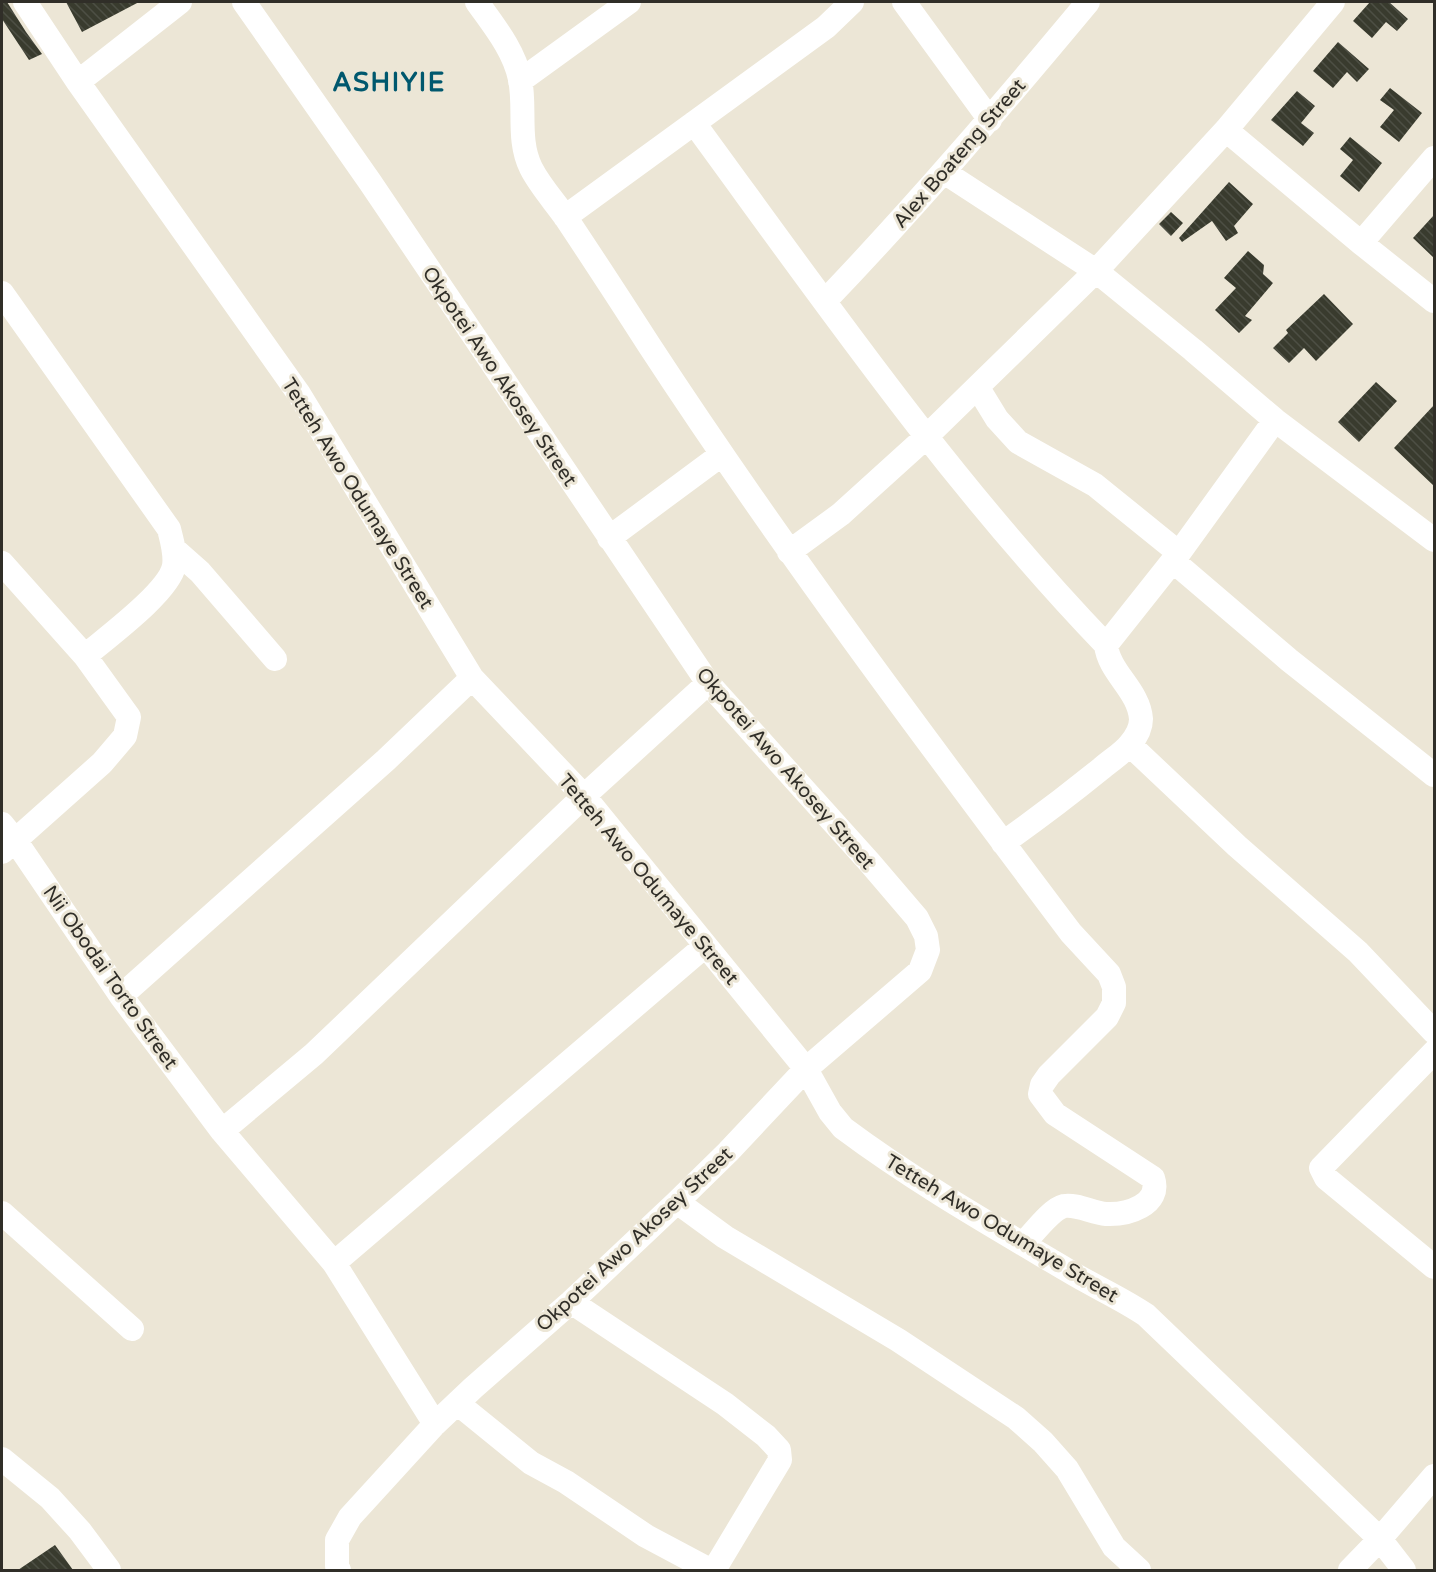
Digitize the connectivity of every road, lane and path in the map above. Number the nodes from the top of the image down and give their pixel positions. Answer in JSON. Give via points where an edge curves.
{"nodes":[{"id":1,"x":25,"y":2,"type":"edge"},
{"id":2,"x":180,"y":2,"type":"edge"},
{"id":3,"x":244,"y":2,"type":"edge"},
{"id":4,"x":477,"y":2,"type":"edge"},
{"id":5,"x":629,"y":2,"type":"edge"},
{"id":6,"x":852,"y":2,"type":"edge"},
{"id":7,"x":904,"y":2,"type":"edge"},
{"id":8,"x":1088,"y":2,"type":"edge"},
{"id":9,"x":1333,"y":2,"type":"edge"},
{"id":10,"x":520,"y":81,"type":"junction"},
{"id":11,"x":78,"y":82,"type":"junction"},
{"id":12,"x":990,"y":120,"type":"junction"},
{"id":13,"x":694,"y":123,"type":"junction"},
{"id":14,"x":1226,"y":130,"type":"junction"},
{"id":15,"x":1434,"y":158,"type":"edge"},
{"id":16,"x":944,"y":172,"type":"junction"},
{"id":17,"x":565,"y":217,"type":"junction"},
{"id":18,"x":1361,"y":243,"type":"junction"},
{"id":19,"x":1096,"y":271,"type":"junction"},
{"id":20,"x":2,"y":293,"type":"edge"},
{"id":21,"x":825,"y":301,"type":"junction"},
{"id":22,"x":1434,"y":301,"type":"edge"},
{"id":23,"x":978,"y":388,"type":"junction"},
{"id":24,"x":1275,"y":420,"type":"junction"},
{"id":25,"x":926,"y":437,"type":"junction"},
{"id":26,"x":721,"y":455,"type":"junction"},
{"id":27,"x":609,"y":538,"type":"junction"},
{"id":28,"x":1434,"y":540,"type":"edge"},
{"id":29,"x":174,"y":549,"type":"junction"},
{"id":30,"x":789,"y":552,"type":"junction"},
{"id":31,"x":1176,"y":557,"type":"junction"},
{"id":32,"x":2,"y":563,"type":"edge"},
{"id":33,"x":1106,"y":645,"type":"junction"},
{"id":34,"x":85,"y":656,"type":"junction"},
{"id":35,"x":275,"y":659,"type":"dead end"},
{"id":36,"x":472,"y":678,"type":"junction"},
{"id":37,"x":708,"y":683,"type":"junction"},
{"id":38,"x":1130,"y":745,"type":"junction"},
{"id":39,"x":1434,"y":775,"type":"edge"},
{"id":40,"x":584,"y":796,"type":"junction"},
{"id":41,"x":6,"y":839,"type":"edge"},
{"id":42,"x":1003,"y":843,"type":"junction"},
{"id":43,"x":705,"y":946,"type":"junction"},
{"id":44,"x":121,"y":996,"type":"junction"},
{"id":45,"x":1434,"y":1032,"type":"edge"},
{"id":46,"x":1434,"y":1052,"type":"edge"},
{"id":47,"x":806,"y":1069,"type":"junction"},
{"id":48,"x":222,"y":1131,"type":"junction"},
{"id":49,"x":677,"y":1202,"type":"junction"},
{"id":50,"x":2,"y":1213,"type":"edge"},
{"id":51,"x":1023,"y":1244,"type":"junction"},
{"id":52,"x":334,"y":1263,"type":"junction"},
{"id":53,"x":1434,"y":1267,"type":"edge"},
{"id":54,"x":571,"y":1302,"type":"junction"},
{"id":55,"x":132,"y":1329,"type":"dead end"},
{"id":56,"x":465,"y":1395,"type":"junction"},
{"id":57,"x":435,"y":1424,"type":"junction"},
{"id":58,"x":2,"y":1459,"type":"edge"},
{"id":59,"x":1434,"y":1476,"type":"edge"},
{"id":60,"x":1380,"y":1539,"type":"junction"},
{"id":61,"x":109,"y":1570,"type":"edge"},
{"id":62,"x":339,"y":1570,"type":"edge"},
{"id":63,"x":712,"y":1570,"type":"edge"},
{"id":64,"x":1139,"y":1570,"type":"edge"},
{"id":65,"x":1350,"y":1570,"type":"edge"},
{"id":66,"x":1404,"y":1570,"type":"edge"}],
"edges":[{"from":1,"to":11,"type":"street","name":"Tetteh Awo Odumaye Street"},
{"from":2,"to":11,"type":"street"},
{"from":3,"to":27,"type":"street","name":"Okpotei Awo Akosey Street"},
{"from":4,"to":10,"type":"street","via":[[504,40]]},
{"from":5,"to":10,"type":"street"},
{"from":6,"to":13,"type":"street","via":[[826,27]]},
{"from":7,"to":12,"type":"street"},
{"from":8,"to":12,"type":"street","name":"Alex Boateng Street"},
{"from":9,"to":14,"type":"street"},
{"from":10,"to":17,"type":"street","via":[[524,146],[530,167]]},
{"from":11,"to":36,"type":"street","name":"Tetteh Awo Odumaye Street","via":[[300,394]]},
{"from":12,"to":16,"type":"street","name":"Alex Boateng Street"},
{"from":13,"to":17,"type":"street"},
{"from":13,"to":21,"type":"street"},
{"from":14,"to":18,"type":"street"},
{"from":14,"to":19,"type":"street"},
{"from":15,"to":18,"type":"street"},
{"from":16,"to":19,"type":"street"},
{"from":16,"to":21,"type":"street","name":"Alex Boateng Street"},
{"from":17,"to":26,"type":"street"},
{"from":18,"to":22,"type":"street"},
{"from":19,"to":23,"type":"street"},
{"from":19,"to":24,"type":"street"},
{"from":20,"to":29,"type":"street","via":[[169,529]]},
{"from":21,"to":25,"type":"street"},
{"from":23,"to":25,"type":"street"},
{"from":23,"to":31,"type":"street","via":[[1018,442],[1095,485]]},
{"from":24,"to":28,"type":"street"},
{"from":24,"to":31,"type":"street"},
{"from":25,"to":30,"type":"street","via":[[841,514]]},
{"from":25,"to":33,"type":"street"},
{"from":26,"to":27,"type":"street"},
{"from":26,"to":30,"type":"street"},
{"from":27,"to":37,"type":"street","name":"Okpotei Awo Akosey Street"},
{"from":29,"to":34,"type":"street","via":[[174,566],[159,592]]},
{"from":29,"to":35,"type":"street","via":[[200,572]]},
{"from":30,"to":42,"type":"street"},
{"from":31,"to":33,"type":"street"},
{"from":31,"to":39,"type":"street","via":[[1289,660]]},
{"from":32,"to":34,"type":"street"},
{"from":33,"to":38,"type":"street","via":[[1109,660],[1137,703],[1141,719]]},
{"from":34,"to":41,"type":"street","via":[[129,717],[125,736],[102,763]]},
{"from":36,"to":40,"type":"street","name":"Tetteh Awo Odumaye Street"},
{"from":36,"to":44,"type":"street"},
{"from":37,"to":40,"type":"street"},
{"from":37,"to":47,"type":"street","name":"Okpotei Awo Akosey Street","via":[[870,863],[917,918],[926,936],[928,950],[920,971]]},
{"from":38,"to":42,"type":"street"},
{"from":38,"to":45,"type":"street","via":[[1358,952]]},
{"from":40,"to":43,"type":"street","name":"Tetteh Awo Odumaye Street"},
{"from":40,"to":48,"type":"street","via":[[314,1054]]},
{"from":41,"to":44,"type":"street","name":"Nii Obodai Torto Street"},
{"from":42,"to":51,"type":"street","via":[[1071,933],[1109,974],[1114,987],[1114,1003],[1107,1017],[1049,1075],[1040,1094],[1055,1114],[1140,1168],[1154,1178],[1156,1186],[1148,1202],[1136,1210],[1107,1214],[1067,1206],[1057,1209]]},
{"from":43,"to":47,"type":"street","name":"Tetteh Awo Odumaye Street"},
{"from":43,"to":52,"type":"street"},
{"from":44,"to":48,"type":"street","name":"Nii Obodai Torto Street"},
{"from":46,"to":53,"type":"street","via":[[1321,1168],[1326,1178]]},
{"from":47,"to":49,"type":"street","name":"Okpotei Awo Akosey Street"},
{"from":47,"to":51,"type":"street","name":"Tetteh Awo Odumaye Street","via":[[843,1128]]},
{"from":48,"to":52,"type":"street","name":"Nii Obodai Torto Street"},
{"from":49,"to":54,"type":"street","name":"Okpotei Awo Akosey Street"},
{"from":49,"to":64,"type":"street","via":[[725,1237],[898,1340],[1016,1418],[1067,1469],[1114,1547]]},
{"from":50,"to":55,"type":"street"},
{"from":51,"to":60,"type":"street","name":"Tetteh Awo Odumaye Street","via":[[1146,1315]]},
{"from":52,"to":57,"type":"street","name":"Nii Obodai Torto Street"},
{"from":54,"to":56,"type":"street","name":"Okpotei Awo Akosey Street"},
{"from":54,"to":63,"type":"street","via":[[725,1404],[779,1450],[780,1460]]},
{"from":56,"to":57,"type":"street","name":"Okpotei Awo Akosey Street"},
{"from":56,"to":63,"type":"street","via":[[531,1463],[646,1536]]},
{"from":57,"to":62,"type":"street","name":"Okpotei Awo Akosey Street","via":[[350,1517],[337,1540]]},
{"from":58,"to":61,"type":"street","via":[[50,1498]]},
{"from":59,"to":60,"type":"street"},
{"from":60,"to":65,"type":"street"},
{"from":60,"to":66,"type":"street","name":"Tetteh Awo Odumaye Street"}]}
